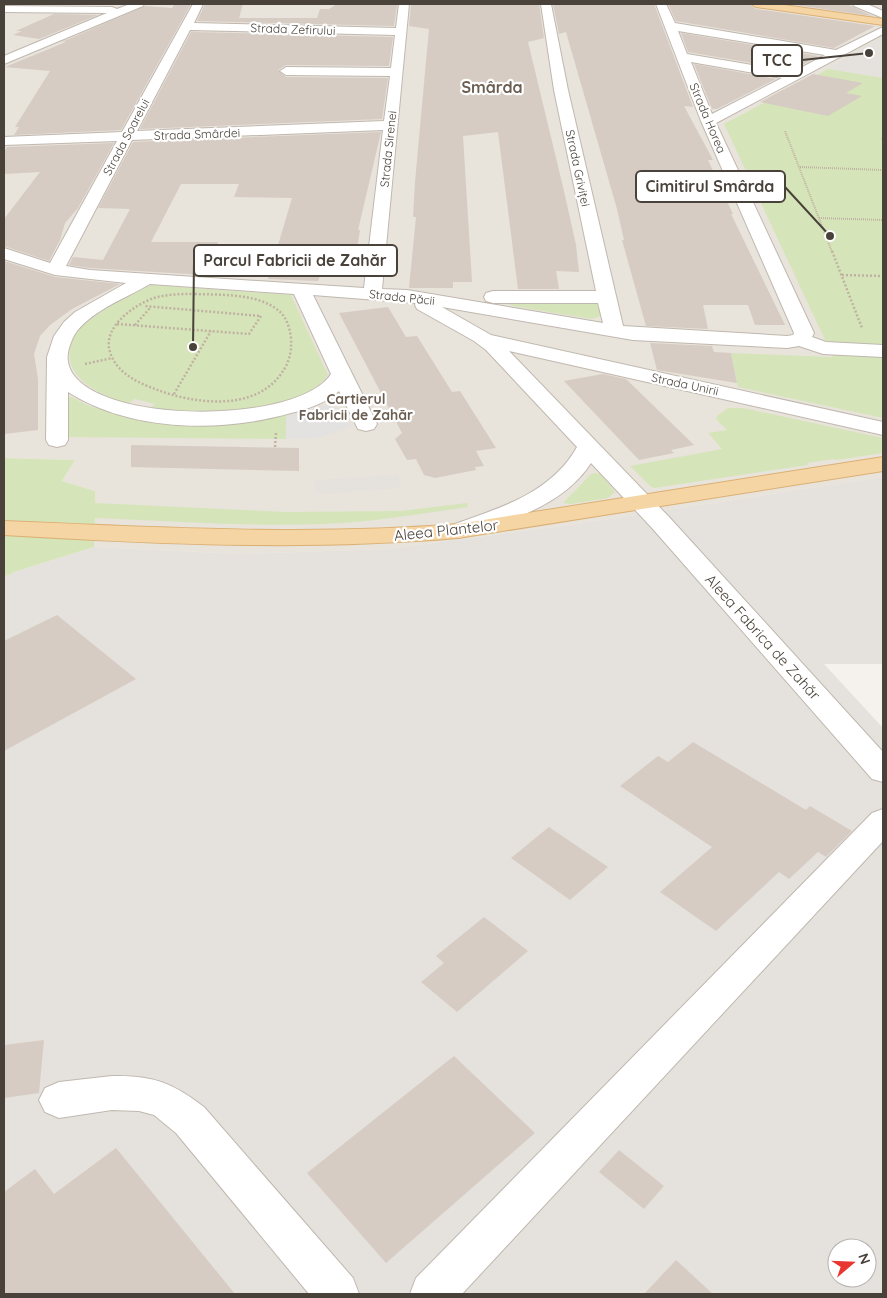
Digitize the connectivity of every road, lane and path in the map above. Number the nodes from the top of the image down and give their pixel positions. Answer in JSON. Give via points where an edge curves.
{"nodes":[{"id":1,"x":139,"y":4,"type":"edge"},
{"id":2,"x":198,"y":4,"type":"edge"},
{"id":3,"x":404,"y":4,"type":"edge"},
{"id":4,"x":546,"y":4,"type":"edge"},
{"id":5,"x":661,"y":4,"type":"edge"},
{"id":6,"x":756,"y":4,"type":"edge"},
{"id":7,"x":858,"y":4,"type":"edge"},
{"id":8,"x":10,"y":8,"type":"edge"},
{"id":9,"x":124,"y":10,"type":"junction"},
{"id":10,"x":883,"y":15,"type":"edge"},
{"id":11,"x":883,"y":22,"type":"edge"},
{"id":12,"x":186,"y":26,"type":"junction"},
{"id":13,"x":669,"y":26,"type":"junction"},
{"id":14,"x":883,"y":30,"type":"edge"},
{"id":15,"x":401,"y":32,"type":"junction"},
{"id":16,"x":839,"y":54,"type":"junction"},
{"id":17,"x":682,"y":57,"type":"junction"},
{"id":18,"x":4,"y":60,"type":"edge"},
{"id":19,"x":286,"y":71,"type":"dead end"},
{"id":20,"x":397,"y":72,"type":"junction"},
{"id":21,"x":794,"y":76,"type":"junction"},
{"id":22,"x":708,"y":121,"type":"junction"},
{"id":23,"x":391,"y":125,"type":"junction"},
{"id":24,"x":785,"y":131,"type":"dead end"},
{"id":25,"x":126,"y":137,"type":"junction"},
{"id":26,"x":4,"y":141,"type":"edge"},
{"id":27,"x":800,"y":167,"type":"junction"},
{"id":28,"x":883,"y":170,"type":"edge"},
{"id":29,"x":819,"y":218,"type":"junction"},
{"id":30,"x":883,"y":220,"type":"edge"},
{"id":31,"x":4,"y":253,"type":"edge"},
{"id":32,"x":55,"y":270,"type":"junction"},
{"id":33,"x":842,"y":275,"type":"junction"},
{"id":34,"x":883,"y":276,"type":"edge"},
{"id":35,"x":145,"y":280,"type":"junction"},
{"id":36,"x":301,"y":290,"type":"junction"},
{"id":37,"x":372,"y":294,"type":"junction"},
{"id":38,"x":407,"y":296,"type":"junction"},
{"id":39,"x":606,"y":297,"type":"junction"},
{"id":40,"x":137,"y":306,"type":"junction"},
{"id":41,"x":268,"y":306,"type":"junction"},
{"id":42,"x":150,"y":307,"type":"junction"},
{"id":43,"x":261,"y":316,"type":"junction"},
{"id":44,"x":116,"y":324,"type":"junction"},
{"id":45,"x":135,"y":325,"type":"junction"},
{"id":46,"x":211,"y":331,"type":"dead end"},
{"id":47,"x":614,"y":331,"type":"junction"},
{"id":48,"x":486,"y":340,"type":"junction"},
{"id":49,"x":801,"y":340,"type":"junction"},
{"id":50,"x":877,"y":350,"type":"edge"},
{"id":51,"x":112,"y":358,"type":"junction"},
{"id":52,"x":79,"y":365,"type":"dead end"},
{"id":53,"x":58,"y":369,"type":"junction"},
{"id":54,"x":342,"y":374,"type":"junction"},
{"id":55,"x":174,"y":394,"type":"junction"},
{"id":56,"x":366,"y":424,"type":"dead end"},
{"id":57,"x":883,"y":428,"type":"edge"},
{"id":58,"x":57,"y":440,"type":"dead end"},
{"id":59,"x":589,"y":446,"type":"junction"},
{"id":60,"x":883,"y":464,"type":"edge"},
{"id":61,"x":642,"y":502,"type":"junction"},
{"id":62,"x":4,"y":528,"type":"edge"},
{"id":63,"x":458,"y":531,"type":"junction"},
{"id":64,"x":883,"y":771,"type":"edge"},
{"id":65,"x":883,"y":821,"type":"edge"},
{"id":66,"x":59,"y":1100,"type":"dead end"},
{"id":67,"x":338,"y":1294,"type":"edge"},
{"id":68,"x":432,"y":1294,"type":"edge"}],
"edges":[{"from":1,"to":9,"type":"street"},
{"from":2,"to":12,"type":"street","name":"Strada Soarelui"},
{"from":3,"to":15,"type":"street","name":"Strada Sirenei"},
{"from":4,"to":39,"type":"street","name":"Strada Griviței","via":[[561,90]]},
{"from":5,"to":13,"type":"street","name":"Strada Horea"},
{"from":6,"to":11,"type":"main road"},
{"from":7,"to":10,"type":"street"},
{"from":8,"to":9,"type":"street"},
{"from":9,"to":18,"type":"street"},
{"from":12,"to":15,"type":"street","name":"Strada Zefirului"},
{"from":12,"to":25,"type":"street","name":"Strada Soarelui"},
{"from":13,"to":16,"type":"street"},
{"from":13,"to":17,"type":"street","name":"Strada Horea"},
{"from":14,"to":16,"type":"street"},
{"from":15,"to":20,"type":"street","name":"Strada Sirenei"},
{"from":16,"to":21,"type":"street"},
{"from":17,"to":21,"type":"street"},
{"from":17,"to":22,"type":"street","name":"Strada Horea"},
{"from":19,"to":20,"type":"street"},
{"from":20,"to":23,"type":"street","name":"Strada Sirenei"},
{"from":21,"to":22,"type":"street"},
{"from":22,"to":49,"type":"street","name":"Strada Horea","via":[[804,333]]},
{"from":23,"to":25,"type":"street","name":"Strada Smârdei"},
{"from":23,"to":37,"type":"street","name":"Strada Sirenei"},
{"from":24,"to":27,"type":"path"},
{"from":25,"to":26,"type":"street","name":"Strada Smârdei"},
{"from":25,"to":32,"type":"street","name":"Strada Soarelui"},
{"from":27,"to":28,"type":"path"},
{"from":27,"to":29,"type":"path"},
{"from":29,"to":30,"type":"path"},
{"from":29,"to":33,"type":"path"},
{"from":31,"to":32,"type":"street","name":"Strada Păcii"},
{"from":32,"to":35,"type":"street","name":"Strada Păcii"},
{"from":33,"to":34,"type":"path"},
{"from":33,"to":50,"type":"path"},
{"from":35,"to":36,"type":"street","name":"Strada Păcii"},
{"from":35,"to":53,"type":"street","via":[[73,323],[64,334],[57,358]]},
{"from":36,"to":37,"type":"street","name":"Strada Păcii"},
{"from":36,"to":54,"type":"street"},
{"from":37,"to":38,"type":"street","name":"Strada Păcii"},
{"from":38,"to":39,"type":"street"},
{"from":38,"to":47,"type":"street","name":"Strada Păcii"},
{"from":38,"to":48,"type":"street"},
{"from":39,"to":47,"type":"street","name":"Strada Griviței"},
{"from":40,"to":41,"type":"path","via":[[161,296],[183,294],[238,297]]},
{"from":40,"to":42,"type":"path"},
{"from":40,"to":44,"type":"path"},
{"from":41,"to":43,"type":"path"},
{"from":41,"to":55,"type":"path","via":[[283,316],[292,345],[290,357],[270,386],[252,396],[234,400],[204,400]]},
{"from":42,"to":43,"type":"path"},
{"from":42,"to":45,"type":"path"},
{"from":43,"to":45,"type":"path","via":[[249,334]]},
{"from":44,"to":45,"type":"path"},
{"from":44,"to":51,"type":"path","via":[[108,345]]},
{"from":46,"to":55,"type":"path"},
{"from":47,"to":49,"type":"street","name":"Strada Păcii","via":[[681,337]]},
{"from":48,"to":57,"type":"street","name":"Strada Unirii"},
{"from":48,"to":59,"type":"street"},
{"from":49,"to":50,"type":"street","via":[[823,348]]},
{"from":51,"to":52,"type":"path"},
{"from":51,"to":55,"type":"path","via":[[132,378]]},
{"from":53,"to":54,"type":"street","via":[[78,391],[107,405],[146,414],[197,419],[244,416],[289,408],[325,392]]},
{"from":53,"to":58,"type":"street"},
{"from":54,"to":56,"type":"street"},
{"from":59,"to":61,"type":"street","name":"Aleea Fabrica de Zahăr"},
{"from":59,"to":63,"type":"street","via":[[578,467],[552,489],[522,506]]},
{"from":60,"to":61,"type":"main road","name":"Aleea Plantelor"},
{"from":61,"to":63,"type":"main road","name":"Aleea Plantelor"},
{"from":61,"to":64,"type":"street","name":"Aleea Fabrica de Zahăr"},
{"from":62,"to":63,"type":"main road","name":"Aleea Plantelor","via":[[268,539],[353,538]]},
{"from":65,"to":68,"type":"street"},
{"from":66,"to":67,"type":"street","via":[[117,1092],[146,1095],[167,1102],[190,1120]]}]}
